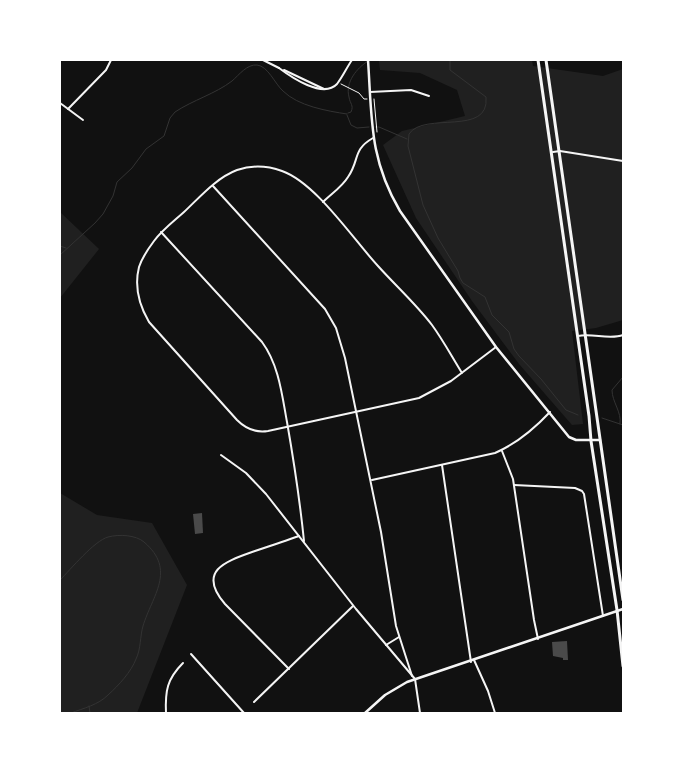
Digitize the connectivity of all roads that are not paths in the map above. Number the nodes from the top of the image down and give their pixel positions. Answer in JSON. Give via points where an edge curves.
{"nodes":[{"id":1,"x":111,"y":60,"type":"edge"},
{"id":2,"x":263,"y":60,"type":"edge"},
{"id":3,"x":352,"y":60,"type":"edge"},
{"id":4,"x":368,"y":60,"type":"edge"},
{"id":5,"x":538,"y":60,"type":"edge"},
{"id":6,"x":546,"y":60,"type":"edge"},
{"id":7,"x":550,"y":84,"type":"junction"},
{"id":8,"x":543,"y":86,"type":"junction"},
{"id":9,"x":370,"y":92,"type":"junction"},
{"id":10,"x":429,"y":96,"type":"dead end"},
{"id":11,"x":60,"y":103,"type":"edge"},
{"id":12,"x":68,"y":109,"type":"junction"},
{"id":13,"x":82,"y":120,"type":"dead end"},
{"id":14,"x":373,"y":138,"type":"junction"},
{"id":15,"x":560,"y":151,"type":"junction"},
{"id":16,"x":553,"y":152,"type":"junction"},
{"id":17,"x":623,"y":161,"type":"edge"},
{"id":18,"x":213,"y":186,"type":"junction"},
{"id":19,"x":323,"y":202,"type":"junction"},
{"id":20,"x":162,"y":232,"type":"junction"},
{"id":21,"x":586,"y":335,"type":"junction"},
{"id":22,"x":578,"y":336,"type":"junction"},
{"id":23,"x":622,"y":336,"type":"edge"},
{"id":24,"x":496,"y":346,"type":"junction"},
{"id":25,"x":462,"y":373,"type":"junction"},
{"id":26,"x":550,"y":412,"type":"junction"},
{"id":27,"x":356,"y":413,"type":"junction"},
{"id":28,"x":288,"y":427,"type":"junction"},
{"id":29,"x":600,"y":440,"type":"junction"},
{"id":30,"x":591,"y":441,"type":"junction"},
{"id":31,"x":502,"y":450,"type":"junction"},
{"id":32,"x":221,"y":455,"type":"dead end"},
{"id":33,"x":442,"y":465,"type":"junction"},
{"id":34,"x":371,"y":481,"type":"junction"},
{"id":35,"x":514,"y":485,"type":"junction"},
{"id":36,"x":299,"y":536,"type":"junction"},
{"id":37,"x":304,"y":541,"type":"junction"},
{"id":38,"x":623,"y":600,"type":"edge"},
{"id":39,"x":354,"y":606,"type":"junction"},
{"id":40,"x":623,"y":609,"type":"edge"},
{"id":41,"x":617,"y":610,"type":"junction"},
{"id":42,"x":602,"y":616,"type":"junction"},
{"id":43,"x":399,"y":637,"type":"junction"},
{"id":44,"x":538,"y":639,"type":"junction"},
{"id":45,"x":386,"y":645,"type":"junction"},
{"id":46,"x":191,"y":654,"type":"dead end"},
{"id":47,"x":472,"y":661,"type":"junction"},
{"id":48,"x":183,"y":663,"type":"dead end"},
{"id":49,"x":623,"y":666,"type":"edge"},
{"id":50,"x":289,"y":669,"type":"junction"},
{"id":51,"x":412,"y":676,"type":"junction"},
{"id":52,"x":415,"y":679,"type":"junction"},
{"id":53,"x":254,"y":702,"type":"dead end"},
{"id":54,"x":166,"y":713,"type":"edge"},
{"id":55,"x":244,"y":713,"type":"edge"},
{"id":56,"x":365,"y":713,"type":"edge"},
{"id":57,"x":420,"y":713,"type":"edge"},
{"id":58,"x":495,"y":713,"type":"edge"}],
"edges":[{"from":1,"to":12,"type":"street","via":[[102,75]]},
{"from":2,"to":3,"type":"street","via":[[324,89],[338,82]]},
{"from":4,"to":9,"type":"street"},
{"from":5,"to":8,"type":"main road"},
{"from":6,"to":7,"type":"main road"},
{"from":7,"to":8,"type":"main road"},
{"from":7,"to":15,"type":"main road"},
{"from":8,"to":16,"type":"main road"},
{"from":9,"to":10,"type":"street","via":[[410,90]]},
{"from":9,"to":14,"type":"street"},
{"from":11,"to":12,"type":"street"},
{"from":12,"to":13,"type":"street"},
{"from":14,"to":19,"type":"street","via":[[358,151],[346,181]]},
{"from":14,"to":24,"type":"street","via":[[382,174],[397,206]]},
{"from":15,"to":16,"type":"street"},
{"from":15,"to":17,"type":"street"},
{"from":15,"to":21,"type":"main road"},
{"from":16,"to":22,"type":"main road"},
{"from":18,"to":19,"type":"street","via":[[229,174],[246,168],[273,168],[297,178]]},
{"from":18,"to":20,"type":"street"},
{"from":18,"to":27,"type":"street","via":[[328,313],[341,341]]},
{"from":19,"to":25,"type":"street","via":[[430,322]]},
{"from":20,"to":28,"type":"street","via":[[267,349],[274,364]]},
{"from":20,"to":28,"type":"street","via":[[143,257],[138,275],[139,301],[149,322],[241,424],[263,432]]},
{"from":21,"to":22,"type":"street"},
{"from":21,"to":23,"type":"street"},
{"from":21,"to":29,"type":"main road"},
{"from":22,"to":30,"type":"main road"},
{"from":24,"to":25,"type":"street"},
{"from":24,"to":26,"type":"street"},
{"from":25,"to":27,"type":"street","via":[[419,398]]},
{"from":26,"to":30,"type":"street","via":[[571,438]]},
{"from":26,"to":31,"type":"street","via":[[524,436]]},
{"from":27,"to":28,"type":"street"},
{"from":27,"to":34,"type":"street"},
{"from":28,"to":37,"type":"street"},
{"from":29,"to":30,"type":"street"},
{"from":29,"to":38,"type":"main road"},
{"from":30,"to":41,"type":"main road"},
{"from":31,"to":33,"type":"street"},
{"from":31,"to":35,"type":"street"},
{"from":32,"to":36,"type":"street","via":[[266,494]]},
{"from":33,"to":34,"type":"street"},
{"from":33,"to":47,"type":"street"},
{"from":34,"to":43,"type":"street"},
{"from":35,"to":42,"type":"street","via":[[582,491]]},
{"from":35,"to":44,"type":"street"},
{"from":36,"to":37,"type":"street"},
{"from":36,"to":50,"type":"street","via":[[229,560],[220,566],[213,579],[214,589],[225,604]]},
{"from":37,"to":39,"type":"street"},
{"from":39,"to":45,"type":"street"},
{"from":39,"to":50,"type":"street"},
{"from":40,"to":41,"type":"street"},
{"from":41,"to":42,"type":"street"},
{"from":41,"to":49,"type":"main road"},
{"from":42,"to":44,"type":"street"},
{"from":43,"to":45,"type":"street"},
{"from":43,"to":51,"type":"street"},
{"from":44,"to":47,"type":"street"},
{"from":45,"to":51,"type":"street"},
{"from":46,"to":55,"type":"street"},
{"from":47,"to":52,"type":"street"},
{"from":47,"to":58,"type":"street"},
{"from":48,"to":54,"type":"street","via":[[170,678]]},
{"from":50,"to":53,"type":"street"},
{"from":51,"to":52,"type":"street"},
{"from":52,"to":56,"type":"street","via":[[392,690]]},
{"from":52,"to":57,"type":"street"}]}
